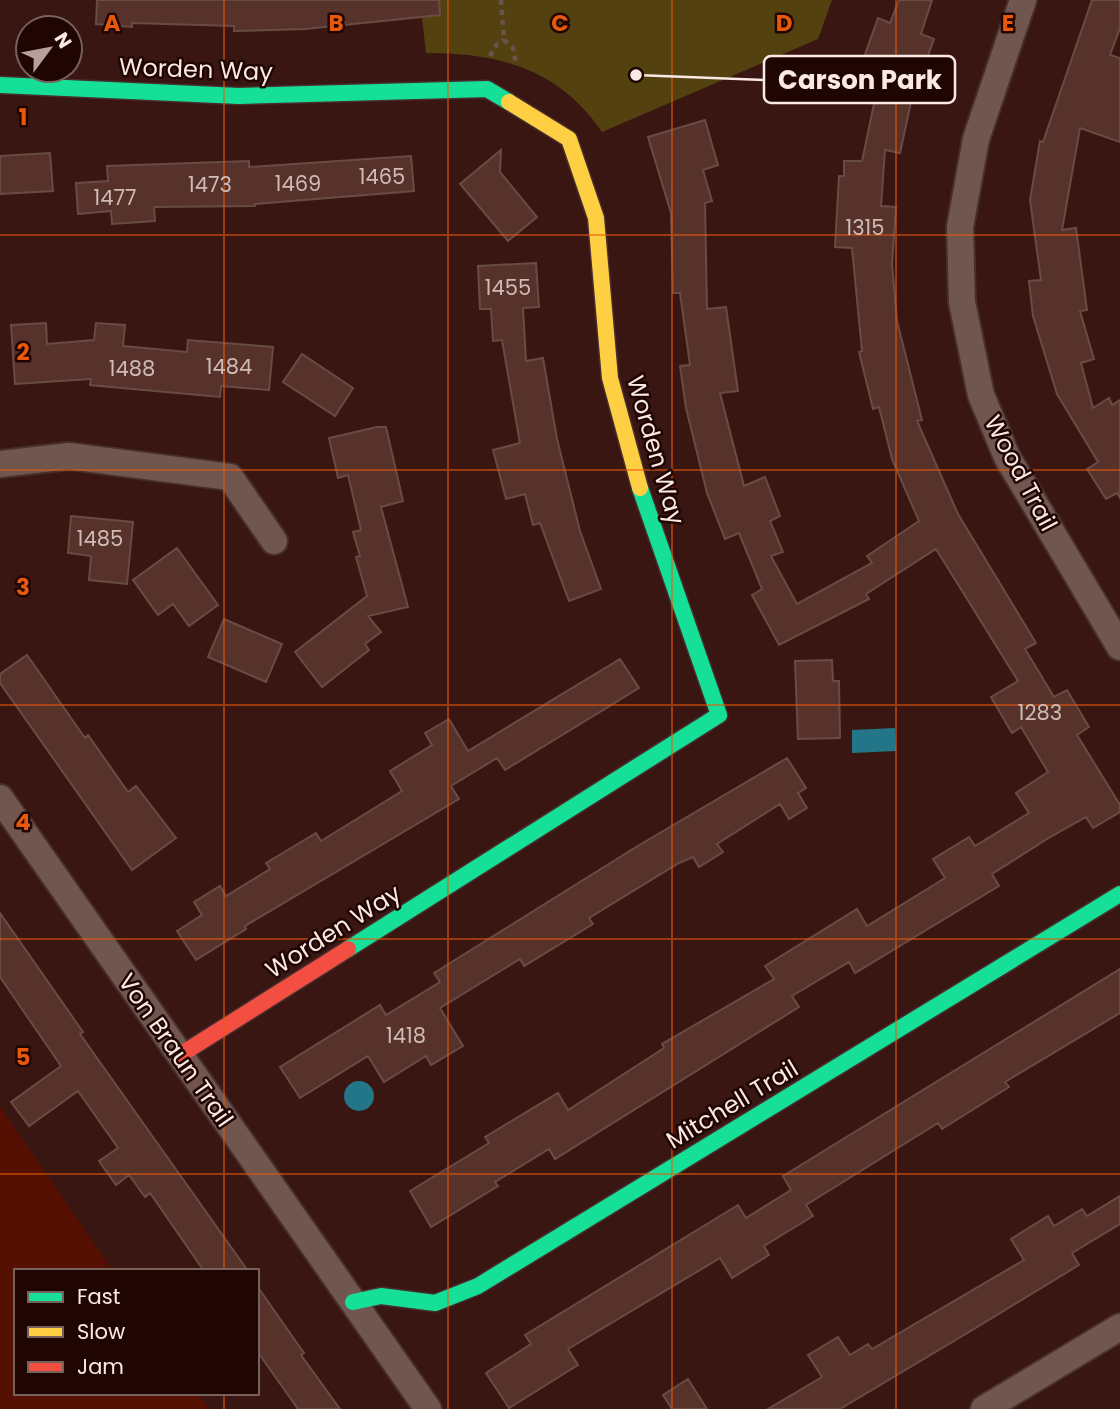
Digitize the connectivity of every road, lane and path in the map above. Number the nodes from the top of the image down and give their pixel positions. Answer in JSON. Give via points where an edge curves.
{"nodes":[{"id":1,"x":501,"y":0,"type":"edge"},
{"id":2,"x":1023,"y":0,"type":"edge"},
{"id":3,"x":504,"y":40,"type":"junction"},
{"id":4,"x":490,"y":56,"type":"dead end"},
{"id":5,"x":516,"y":64,"type":"dead end"},
{"id":6,"x":0,"y":85,"type":"edge"},
{"id":7,"x":0,"y":464,"type":"edge"},
{"id":8,"x":274,"y":541,"type":"dead end"},
{"id":9,"x":1120,"y":647,"type":"edge"},
{"id":10,"x":0,"y":798,"type":"edge"},
{"id":11,"x":1120,"y":894,"type":"edge"},
{"id":12,"x":180,"y":1055,"type":"junction"},
{"id":13,"x":354,"y":1303,"type":"junction"},
{"id":14,"x":1120,"y":1327,"type":"edge"},
{"id":15,"x":428,"y":1409,"type":"edge"},
{"id":16,"x":984,"y":1409,"type":"edge"}],
"edges":[{"from":1,"to":3,"type":"path"},
{"from":2,"to":9,"type":"street","name":"Wood Trail","via":[[976,139],[960,227],[962,302],[981,395],[1007,457]]},
{"from":3,"to":4,"type":"path"},
{"from":3,"to":5,"type":"path","via":[[513,48]]},
{"from":6,"to":12,"type":"street","name":"Worden Way","via":[[239,96],[487,89],[569,139],[596,218],[613,391],[636,480],[719,715]]},
{"from":7,"to":8,"type":"street","via":[[69,456],[230,477]]},
{"from":10,"to":12,"type":"street","name":"Von Braun Trail"},
{"from":11,"to":13,"type":"street","name":"Mitchell Trail","via":[[478,1286],[435,1303],[381,1296]]},
{"from":12,"to":13,"type":"street","name":"Von Braun Trail"},
{"from":13,"to":15,"type":"street","name":"Von Braun Trail"},
{"from":14,"to":16,"type":"street"}]}
